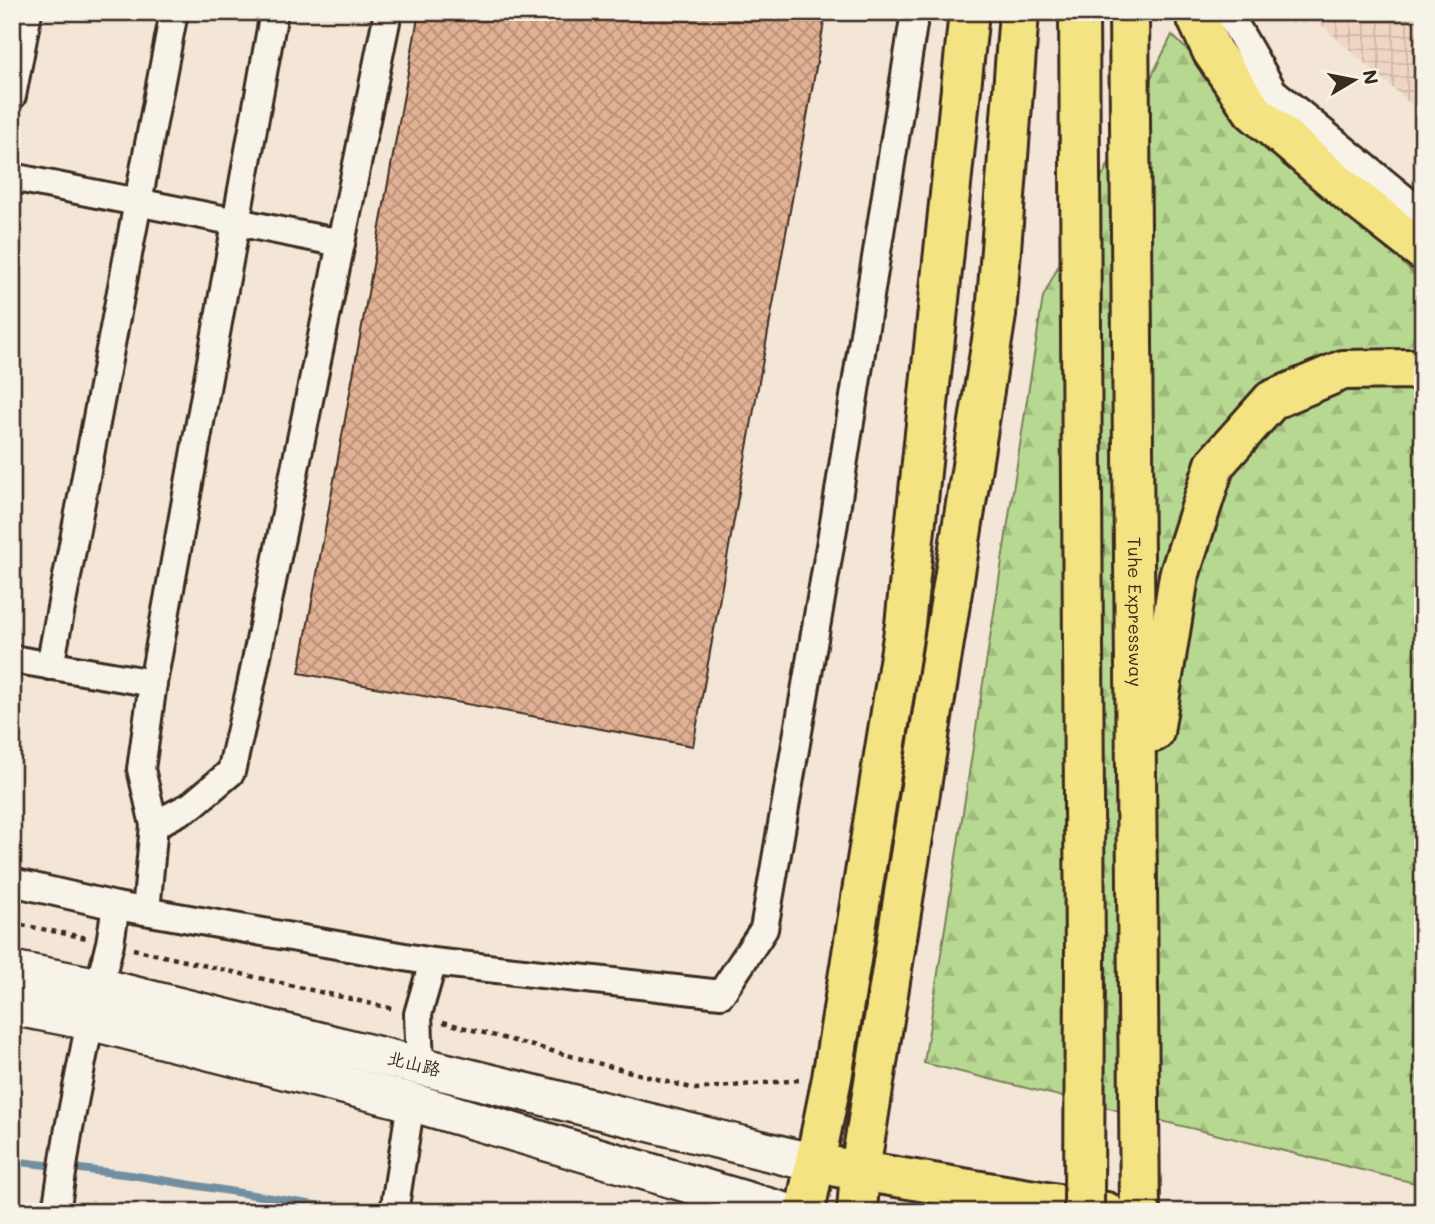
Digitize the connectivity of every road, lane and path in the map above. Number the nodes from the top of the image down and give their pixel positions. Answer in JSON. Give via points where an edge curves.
{"nodes":[{"id":1,"x":28,"y":12,"type":"edge"},
{"id":2,"x":174,"y":12,"type":"edge"},
{"id":3,"x":275,"y":12,"type":"edge"},
{"id":4,"x":388,"y":12,"type":"edge"},
{"id":5,"x":915,"y":12,"type":"edge"},
{"id":6,"x":969,"y":12,"type":"edge"},
{"id":7,"x":1019,"y":12,"type":"edge"},
{"id":8,"x":1079,"y":12,"type":"edge"},
{"id":9,"x":1129,"y":12,"type":"edge"},
{"id":10,"x":1194,"y":12,"type":"edge"},
{"id":11,"x":1228,"y":12,"type":"edge"},
{"id":12,"x":12,"y":96,"type":"edge"},
{"id":13,"x":12,"y":177,"type":"edge"},
{"id":14,"x":138,"y":203,"type":"junction"},
{"id":15,"x":1423,"y":214,"type":"edge"},
{"id":16,"x":236,"y":222,"type":"junction"},
{"id":17,"x":341,"y":243,"type":"junction"},
{"id":18,"x":1423,"y":251,"type":"edge"},
{"id":19,"x":1423,"y":373,"type":"edge"},
{"id":20,"x":12,"y":659,"type":"edge"},
{"id":21,"x":50,"y":666,"type":"junction"},
{"id":22,"x":153,"y":683,"type":"junction"},
{"id":23,"x":154,"y":825,"type":"junction"},
{"id":24,"x":1138,"y":849,"type":"junction"},
{"id":25,"x":12,"y":882,"type":"edge"},
{"id":26,"x":116,"y":906,"type":"junction"},
{"id":27,"x":146,"y":911,"type":"junction"},
{"id":28,"x":433,"y":962,"type":"junction"},
{"id":29,"x":12,"y":970,"type":"edge"},
{"id":30,"x":95,"y":1004,"type":"junction"},
{"id":31,"x":12,"y":1006,"type":"edge"},
{"id":32,"x":420,"y":1066,"type":"junction"},
{"id":33,"x":411,"y":1102,"type":"junction"},
{"id":34,"x":814,"y":1163,"type":"junction"},
{"id":35,"x":860,"y":1170,"type":"junction"},
{"id":36,"x":396,"y":1200,"type":"edge"},
{"id":37,"x":56,"y":1212,"type":"edge"},
{"id":38,"x":785,"y":1212,"type":"edge"},
{"id":39,"x":805,"y":1212,"type":"edge"},
{"id":40,"x":857,"y":1212,"type":"edge"},
{"id":41,"x":1084,"y":1212,"type":"edge"},
{"id":42,"x":1106,"y":1212,"type":"edge"},
{"id":43,"x":1140,"y":1212,"type":"edge"}],
"edges":[{"from":1,"to":12,"type":"street"},
{"from":2,"to":14,"type":"street"},
{"from":3,"to":16,"type":"street"},
{"from":4,"to":17,"type":"street"},
{"from":5,"to":28,"type":"street","via":[[764,929],[721,994]]},
{"from":6,"to":34,"type":"highway","via":[[905,625],[832,1078]]},
{"from":7,"to":35,"type":"highway","via":[[996,315]]},
{"from":8,"to":41,"type":"highway","bridge":true},
{"from":9,"to":24,"type":"highway","name":"Tuhe Expressway"},
{"from":10,"to":18,"type":"highway","via":[[1212,51],[1253,111]]},
{"from":11,"to":15,"type":"street","via":[[1273,91]]},
{"from":13,"to":14,"type":"street"},
{"from":14,"to":16,"type":"street"},
{"from":14,"to":21,"type":"street"},
{"from":16,"to":17,"type":"street"},
{"from":16,"to":22,"type":"street"},
{"from":17,"to":23,"type":"street","via":[[231,772],[192,805]]},
{"from":19,"to":24,"type":"highway","via":[[1412,369],[1343,370],[1272,400],[1215,464],[1179,576]]},
{"from":20,"to":21,"type":"street"},
{"from":21,"to":22,"type":"street"},
{"from":22,"to":23,"type":"street","via":[[141,769]]},
{"from":23,"to":27,"type":"street"},
{"from":24,"to":43,"type":"highway","name":"Tuhe Expressway"},
{"from":25,"to":26,"type":"street"},
{"from":26,"to":27,"type":"street"},
{"from":26,"to":30,"type":"street"},
{"from":27,"to":28,"type":"street"},
{"from":28,"to":32,"type":"street","via":[[418,1014]]},
{"from":29,"to":30,"type":"main road","name":"北山路"},
{"from":30,"to":31,"type":"main road","name":"北山路"},
{"from":30,"to":32,"type":"main road","name":"北山路"},
{"from":30,"to":33,"type":"main road","name":"北山路"},
{"from":30,"to":37,"type":"street"},
{"from":32,"to":34,"type":"main road","name":"北山路"},
{"from":33,"to":36,"type":"street"},
{"from":33,"to":38,"type":"main road","name":"北山路"},
{"from":34,"to":35,"type":"highway"},
{"from":34,"to":39,"type":"highway"},
{"from":35,"to":40,"type":"highway"},
{"from":35,"to":42,"type":"highway"}]}
